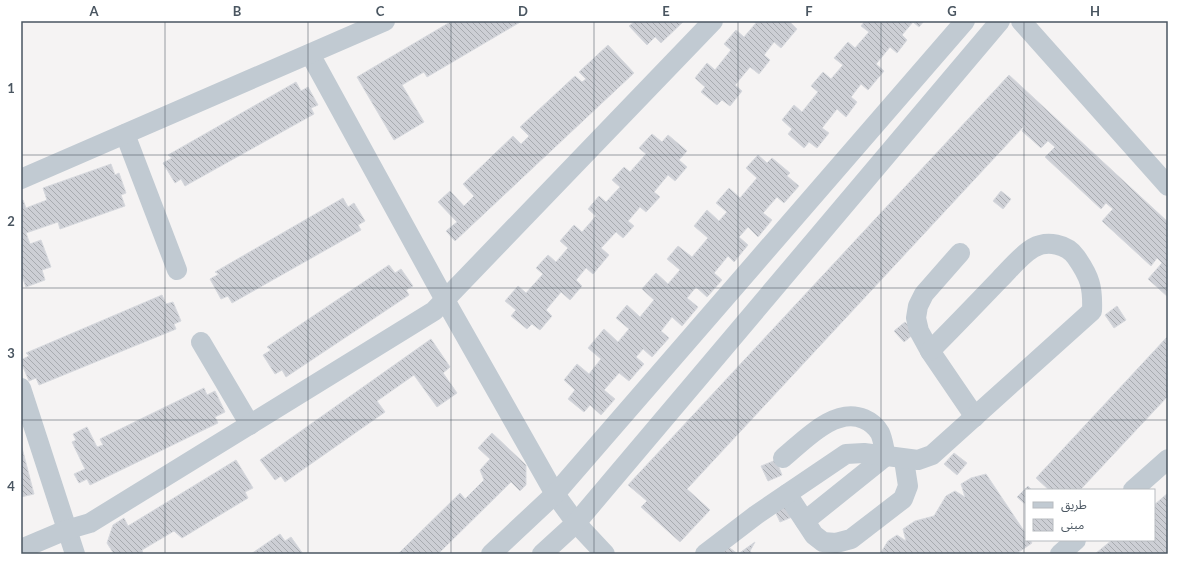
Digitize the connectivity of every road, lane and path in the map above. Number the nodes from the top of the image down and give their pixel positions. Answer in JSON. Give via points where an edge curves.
{"nodes":[{"id":1,"x":385,"y":21,"type":"edge"},
{"id":2,"x":713,"y":21,"type":"edge"},
{"id":3,"x":965,"y":21,"type":"edge"},
{"id":4,"x":1000,"y":21,"type":"edge"},
{"id":5,"x":1021,"y":21,"type":"edge"},
{"id":6,"x":310,"y":54,"type":"junction"},
{"id":7,"x":125,"y":134,"type":"junction"},
{"id":8,"x":21,"y":179,"type":"edge"},
{"id":9,"x":1168,"y":186,"type":"edge"},
{"id":10,"x":960,"y":253,"type":"dead end"},
{"id":11,"x":177,"y":270,"type":"dead end"},
{"id":12,"x":445,"y":300,"type":"junction"},
{"id":13,"x":201,"y":342,"type":"dead end"},
{"id":14,"x":930,"y":351,"type":"junction"},
{"id":15,"x":21,"y":388,"type":"edge"},
{"id":16,"x":975,"y":417,"type":"junction"},
{"id":17,"x":250,"y":425,"type":"junction"},
{"id":18,"x":783,"y":458,"type":"dead end"},
{"id":19,"x":895,"y":458,"type":"junction"},
{"id":20,"x":1168,"y":459,"type":"edge"},
{"id":21,"x":1134,"y":489,"type":"edge"},
{"id":22,"x":554,"y":494,"type":"junction"},
{"id":23,"x":787,"y":494,"type":"junction"},
{"id":24,"x":805,"y":521,"type":"junction"},
{"id":25,"x":576,"y":522,"type":"junction"},
{"id":26,"x":66,"y":530,"type":"junction"},
{"id":27,"x":1075,"y":541,"type":"edge"},
{"id":28,"x":21,"y":549,"type":"edge"},
{"id":29,"x":75,"y":554,"type":"edge"},
{"id":30,"x":491,"y":554,"type":"edge"},
{"id":31,"x":542,"y":554,"type":"edge"},
{"id":32,"x":605,"y":554,"type":"edge"},
{"id":33,"x":705,"y":554,"type":"edge"},
{"id":34,"x":1060,"y":554,"type":"edge"}],
"edges":[{"from":1,"to":6,"type":"street"},
{"from":2,"to":12,"type":"street"},
{"from":3,"to":22,"type":"street"},
{"from":4,"to":25,"type":"street"},
{"from":5,"to":9,"type":"street"},
{"from":6,"to":7,"type":"street"},
{"from":6,"to":12,"type":"street"},
{"from":7,"to":8,"type":"street"},
{"from":7,"to":11,"type":"street"},
{"from":10,"to":14,"type":"street","via":[[924,294],[918,306],[916,318],[919,331]]},
{"from":12,"to":17,"type":"street","via":[[434,311]]},
{"from":12,"to":22,"type":"street"},
{"from":13,"to":17,"type":"street"},
{"from":14,"to":16,"type":"street"},
{"from":14,"to":16,"type":"street","via":[[1032,248],[1044,243],[1058,244],[1074,254],[1088,274],[1093,293],[1092,311]]},
{"from":15,"to":26,"type":"street"},
{"from":16,"to":19,"type":"street","via":[[932,455],[918,460]]},
{"from":17,"to":26,"type":"street","via":[[90,523]]},
{"from":18,"to":19,"type":"street","via":[[831,420],[843,416],[858,416],[872,422]]},
{"from":19,"to":23,"type":"street","via":[[864,453],[846,454]]},
{"from":19,"to":24,"type":"street"},
{"from":19,"to":24,"type":"street","via":[[908,486],[904,499],[850,539],[836,543],[823,542],[814,535]]},
{"from":20,"to":21,"type":"street"},
{"from":22,"to":25,"type":"street"},
{"from":22,"to":30,"type":"street"},
{"from":23,"to":24,"type":"street"},
{"from":23,"to":33,"type":"street"},
{"from":25,"to":31,"type":"street"},
{"from":25,"to":32,"type":"street"},
{"from":26,"to":28,"type":"street"},
{"from":26,"to":29,"type":"street"},
{"from":27,"to":34,"type":"street"}]}
